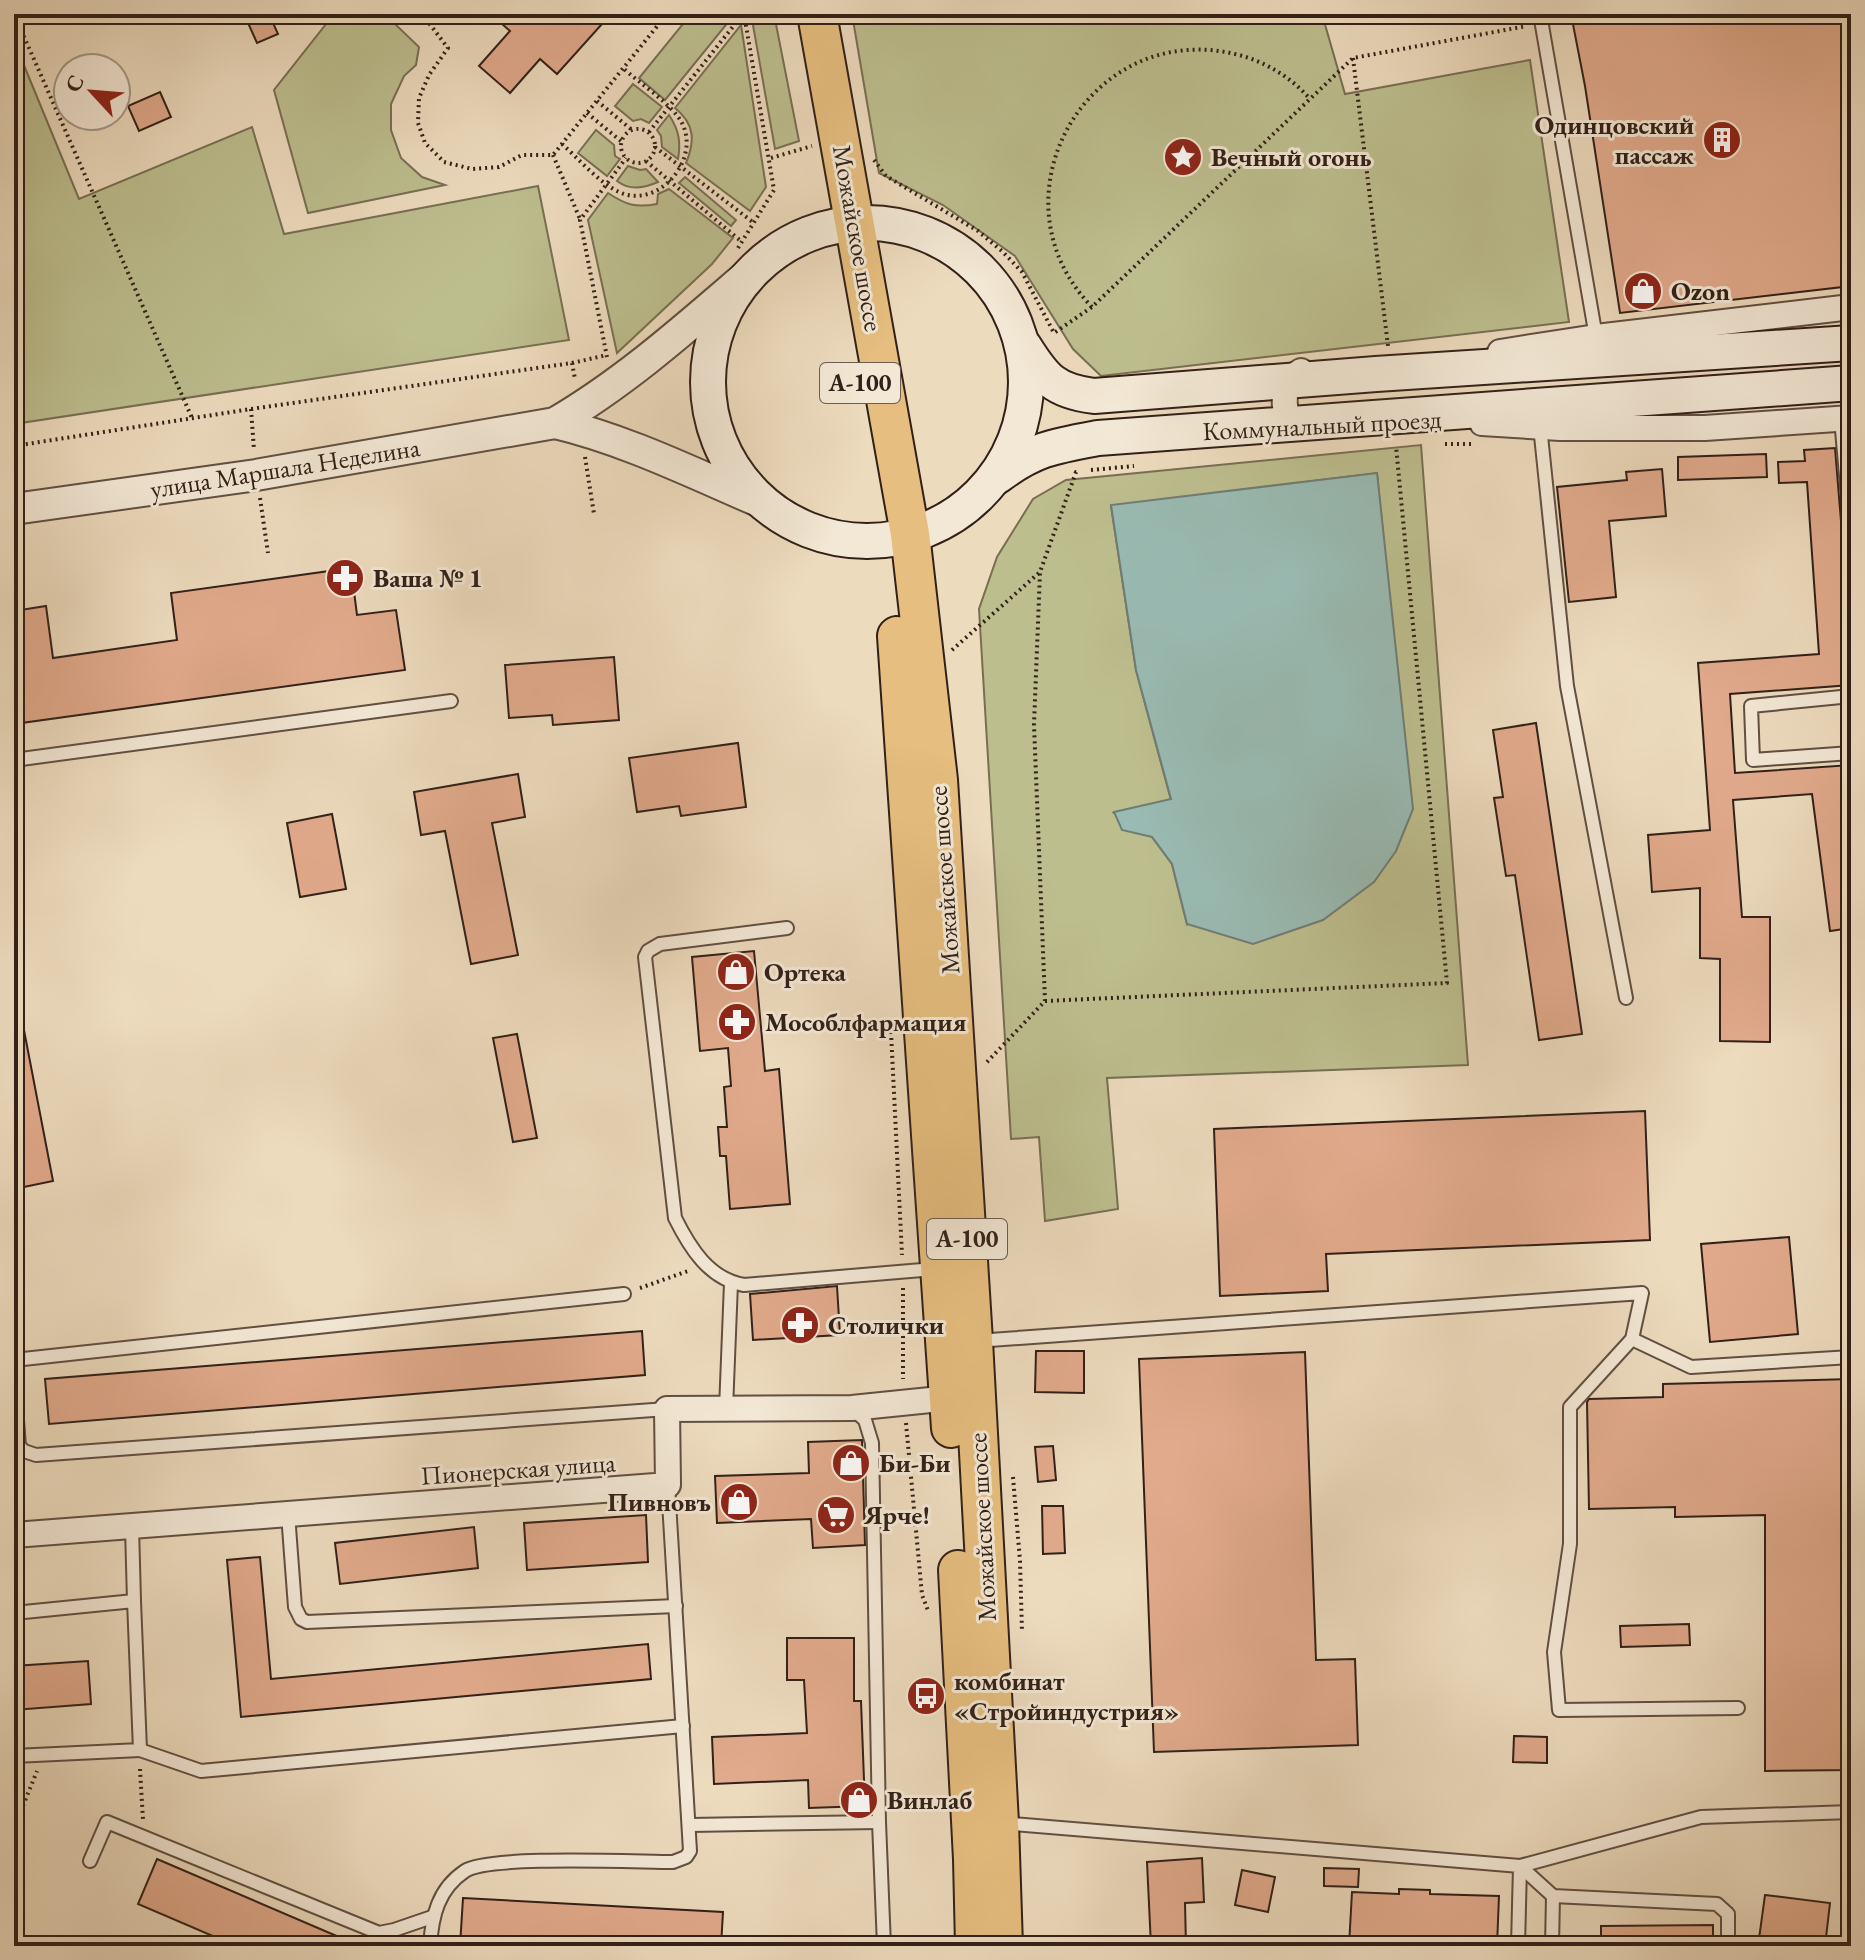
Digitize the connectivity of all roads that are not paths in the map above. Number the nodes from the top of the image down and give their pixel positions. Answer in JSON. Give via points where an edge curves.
{"nodes":[{"id":1,"x":791,"y":14,"type":"edge"},
{"id":2,"x":817,"y":14,"type":"edge"},
{"id":3,"x":1541,"y":18,"type":"edge"},
{"id":4,"x":844,"y":226,"type":"junction"},
{"id":5,"x":743,"y":255,"type":"junction"},
{"id":6,"x":1851,"y":307,"type":"edge"},
{"id":7,"x":1596,"y":337,"type":"junction"},
{"id":8,"x":1022,"y":342,"type":"junction"},
{"id":9,"x":1851,"y":343,"type":"edge"},
{"id":10,"x":1506,"y":351,"type":"junction"},
{"id":11,"x":1382,"y":361,"type":"junction"},
{"id":12,"x":1431,"y":370,"type":"junction"},
{"id":13,"x":1290,"y":381,"type":"junction"},
{"id":14,"x":1851,"y":383,"type":"edge"},
{"id":15,"x":1846,"y":418,"type":"edge"},
{"id":16,"x":572,"y":421,"type":"junction"},
{"id":17,"x":1293,"y":425,"type":"junction"},
{"id":18,"x":1540,"y":426,"type":"junction"},
{"id":19,"x":1436,"y":429,"type":"junction"},
{"id":20,"x":994,"y":478,"type":"junction"},
{"id":21,"x":763,"y":503,"type":"junction"},
{"id":22,"x":14,"y":509,"type":"edge"},
{"id":23,"x":1851,"y":534,"type":"edge"},
{"id":24,"x":899,"y":537,"type":"junction"},
{"id":25,"x":1851,"y":696,"type":"edge"},
{"id":26,"x":451,"y":701,"type":"dead end"},
{"id":27,"x":1851,"y":753,"type":"edge"},
{"id":28,"x":14,"y":760,"type":"edge"},
{"id":29,"x":787,"y":928,"type":"dead end"},
{"id":30,"x":1626,"y":998,"type":"dead end"},
{"id":31,"x":941,"y":1268,"type":"junction"},
{"id":32,"x":731,"y":1283,"type":"junction"},
{"id":33,"x":624,"y":1294,"type":"road end"},
{"id":34,"x":1632,"y":1339,"type":"junction"},
{"id":35,"x":973,"y":1341,"type":"junction"},
{"id":36,"x":1851,"y":1357,"type":"edge"},
{"id":37,"x":14,"y":1360,"type":"edge"},
{"id":38,"x":14,"y":1381,"type":"edge"},
{"id":39,"x":950,"y":1398,"type":"junction"},
{"id":40,"x":852,"y":1408,"type":"junction"},
{"id":41,"x":667,"y":1409,"type":"junction"},
{"id":42,"x":726,"y":1409,"type":"junction"},
{"id":43,"x":668,"y":1485,"type":"junction"},
{"id":44,"x":288,"y":1514,"type":"junction"},
{"id":45,"x":132,"y":1527,"type":"junction"},
{"id":46,"x":14,"y":1535,"type":"edge"},
{"id":47,"x":134,"y":1601,"type":"junction"},
{"id":48,"x":676,"y":1606,"type":"junction"},
{"id":49,"x":14,"y":1613,"type":"edge"},
{"id":50,"x":1738,"y":1708,"type":"dead end"},
{"id":51,"x":683,"y":1726,"type":"junction"},
{"id":52,"x":140,"y":1750,"type":"junction"},
{"id":53,"x":14,"y":1756,"type":"edge"},
{"id":54,"x":1851,"y":1812,"type":"edge"},
{"id":55,"x":879,"y":1822,"type":"junction"},
{"id":56,"x":999,"y":1823,"type":"junction"},
{"id":57,"x":690,"y":1825,"type":"junction"},
{"id":58,"x":90,"y":1861,"type":"dead end"},
{"id":59,"x":1520,"y":1866,"type":"junction"},
{"id":60,"x":1553,"y":1896,"type":"junction"},
{"id":61,"x":432,"y":1917,"type":"junction"},
{"id":62,"x":430,"y":1946,"type":"edge"},
{"id":63,"x":884,"y":1946,"type":"edge"},
{"id":64,"x":975,"y":1946,"type":"edge"},
{"id":65,"x":1003,"y":1946,"type":"edge"},
{"id":66,"x":1518,"y":1946,"type":"edge"},
{"id":67,"x":1552,"y":1946,"type":"edge"},
{"id":68,"x":1728,"y":1946,"type":"edge"}],
"edges":[{"from":1,"to":4,"type":"main road","name":"Можайское шоссе","number":"А-100"},
{"from":2,"to":4,"type":"main road","name":"Можайское шоссе","number":"А-100"},
{"from":3,"to":7,"type":"lane"},
{"from":4,"to":5,"type":"main road"},
{"from":4,"to":8,"type":"main road","via":[[889,224],[935,237],[973,263],[1003,299]]},
{"from":4,"to":24,"type":"main road","name":"Можайское шоссе","number":"А-100"},
{"from":5,"to":16,"type":"street","via":[[666,345]]},
{"from":5,"to":21,"type":"main road","via":[[711,346],[707,389],[715,431],[734,471]]},
{"from":6,"to":7,"type":"street","name":"Коммунальный проезд"},
{"from":7,"to":10,"type":"street","name":"Коммунальный проезд"},
{"from":8,"to":13,"type":"main road","name":"Коммунальный проезд","via":[[1041,374],[1075,394]]},
{"from":8,"to":20,"type":"main road","via":[[1023,413]]},
{"from":9,"to":12,"type":"main road"},
{"from":10,"to":11,"type":"street","name":"Коммунальный проезд"},
{"from":10,"to":13,"type":"street","via":[[1310,367]]},
{"from":11,"to":12,"type":"main road"},
{"from":11,"to":13,"type":"main road","name":"Коммунальный проезд"},
{"from":12,"to":19,"type":"street","via":[[1416,378],[1411,393]]},
{"from":13,"to":17,"type":"street","via":[[1284,407]]},
{"from":14,"to":19,"type":"main road"},
{"from":15,"to":18,"type":"street","name":"Коммунальный проезд","via":[[1705,428]]},
{"from":15,"to":23,"type":"lane"},
{"from":16,"to":21,"type":"street"},
{"from":16,"to":22,"type":"street","name":"улица Маршала Неделина","via":[[256,475]]},
{"from":17,"to":19,"type":"main road","name":"Коммунальный проезд"},
{"from":17,"to":20,"type":"main road","name":"Коммунальный проезд","via":[[1098,438],[1048,447]]},
{"from":18,"to":19,"type":"street","name":"Коммунальный проезд","via":[[1478,423]]},
{"from":18,"to":30,"type":"lane","via":[[1567,686]]},
{"from":20,"to":24,"type":"main road","via":[[968,505],[936,526]]},
{"from":21,"to":24,"type":"main road","via":[[827,537],[864,542]]},
{"from":24,"to":31,"type":"main road","name":"Можайское шоссе","number":"А-100","via":[[900,659]]},
{"from":24,"to":35,"type":"main road","name":"Можайское шоссе","number":"А-100","via":[[938,780]]},
{"from":25,"to":27,"type":"lane","via":[[1751,706],[1753,760]]},
{"from":26,"to":28,"type":"lane"},
{"from":29,"to":32,"type":"lane","via":[[660,944],[645,957],[675,1218],[687,1243]]},
{"from":31,"to":32,"type":"lane"},
{"from":31,"to":39,"type":"main road","name":"Можайское шоссе","number":"А-100"},
{"from":32,"to":42,"type":"lane"},
{"from":33,"to":37,"type":"lane"},
{"from":34,"to":35,"type":"lane","via":[[1642,1293]]},
{"from":34,"to":36,"type":"lane","via":[[1691,1367]]},
{"from":34,"to":50,"type":"lane","via":[[1570,1407],[1570,1544],[1554,1652],[1559,1710]]},
{"from":35,"to":56,"type":"main road","name":"Можайское шоссе","number":"А-100"},
{"from":38,"to":41,"type":"lane","via":[[19,1446],[29,1455]]},
{"from":39,"to":40,"type":"street"},
{"from":39,"to":64,"type":"main road","name":"Можайское шоссе","number":"А-100"},
{"from":40,"to":42,"type":"street"},
{"from":40,"to":55,"type":"lane","via":[[865,1420],[872,1443]]},
{"from":41,"to":42,"type":"street"},
{"from":41,"to":43,"type":"street"},
{"from":43,"to":44,"type":"street","name":"Пионерская улица"},
{"from":43,"to":48,"type":"lane"},
{"from":44,"to":45,"type":"street","name":"Пионерская улица"},
{"from":44,"to":48,"type":"lane","via":[[295,1607],[307,1622]]},
{"from":45,"to":46,"type":"street","name":"Пионерская улица"},
{"from":45,"to":47,"type":"lane"},
{"from":47,"to":49,"type":"lane"},
{"from":47,"to":52,"type":"lane"},
{"from":48,"to":51,"type":"lane"},
{"from":51,"to":52,"type":"lane","via":[[201,1771]]},
{"from":51,"to":57,"type":"lane"},
{"from":52,"to":53,"type":"lane"},
{"from":54,"to":59,"type":"lane","via":[[1701,1817]]},
{"from":55,"to":57,"type":"lane"},
{"from":55,"to":63,"type":"lane"},
{"from":56,"to":59,"type":"lane"},
{"from":56,"to":65,"type":"main road","name":"Можайское шоссе","number":"А-100"},
{"from":57,"to":61,"type":"lane","via":[[690,1851],[680,1861],[495,1862],[466,1870],[444,1890]]},
{"from":58,"to":61,"type":"lane","via":[[107,1822],[379,1933]]},
{"from":59,"to":60,"type":"lane"},
{"from":59,"to":66,"type":"lane"},
{"from":60,"to":67,"type":"lane"},
{"from":60,"to":68,"type":"lane","via":[[1717,1904],[1728,1914]]},
{"from":61,"to":62,"type":"lane"}]}
